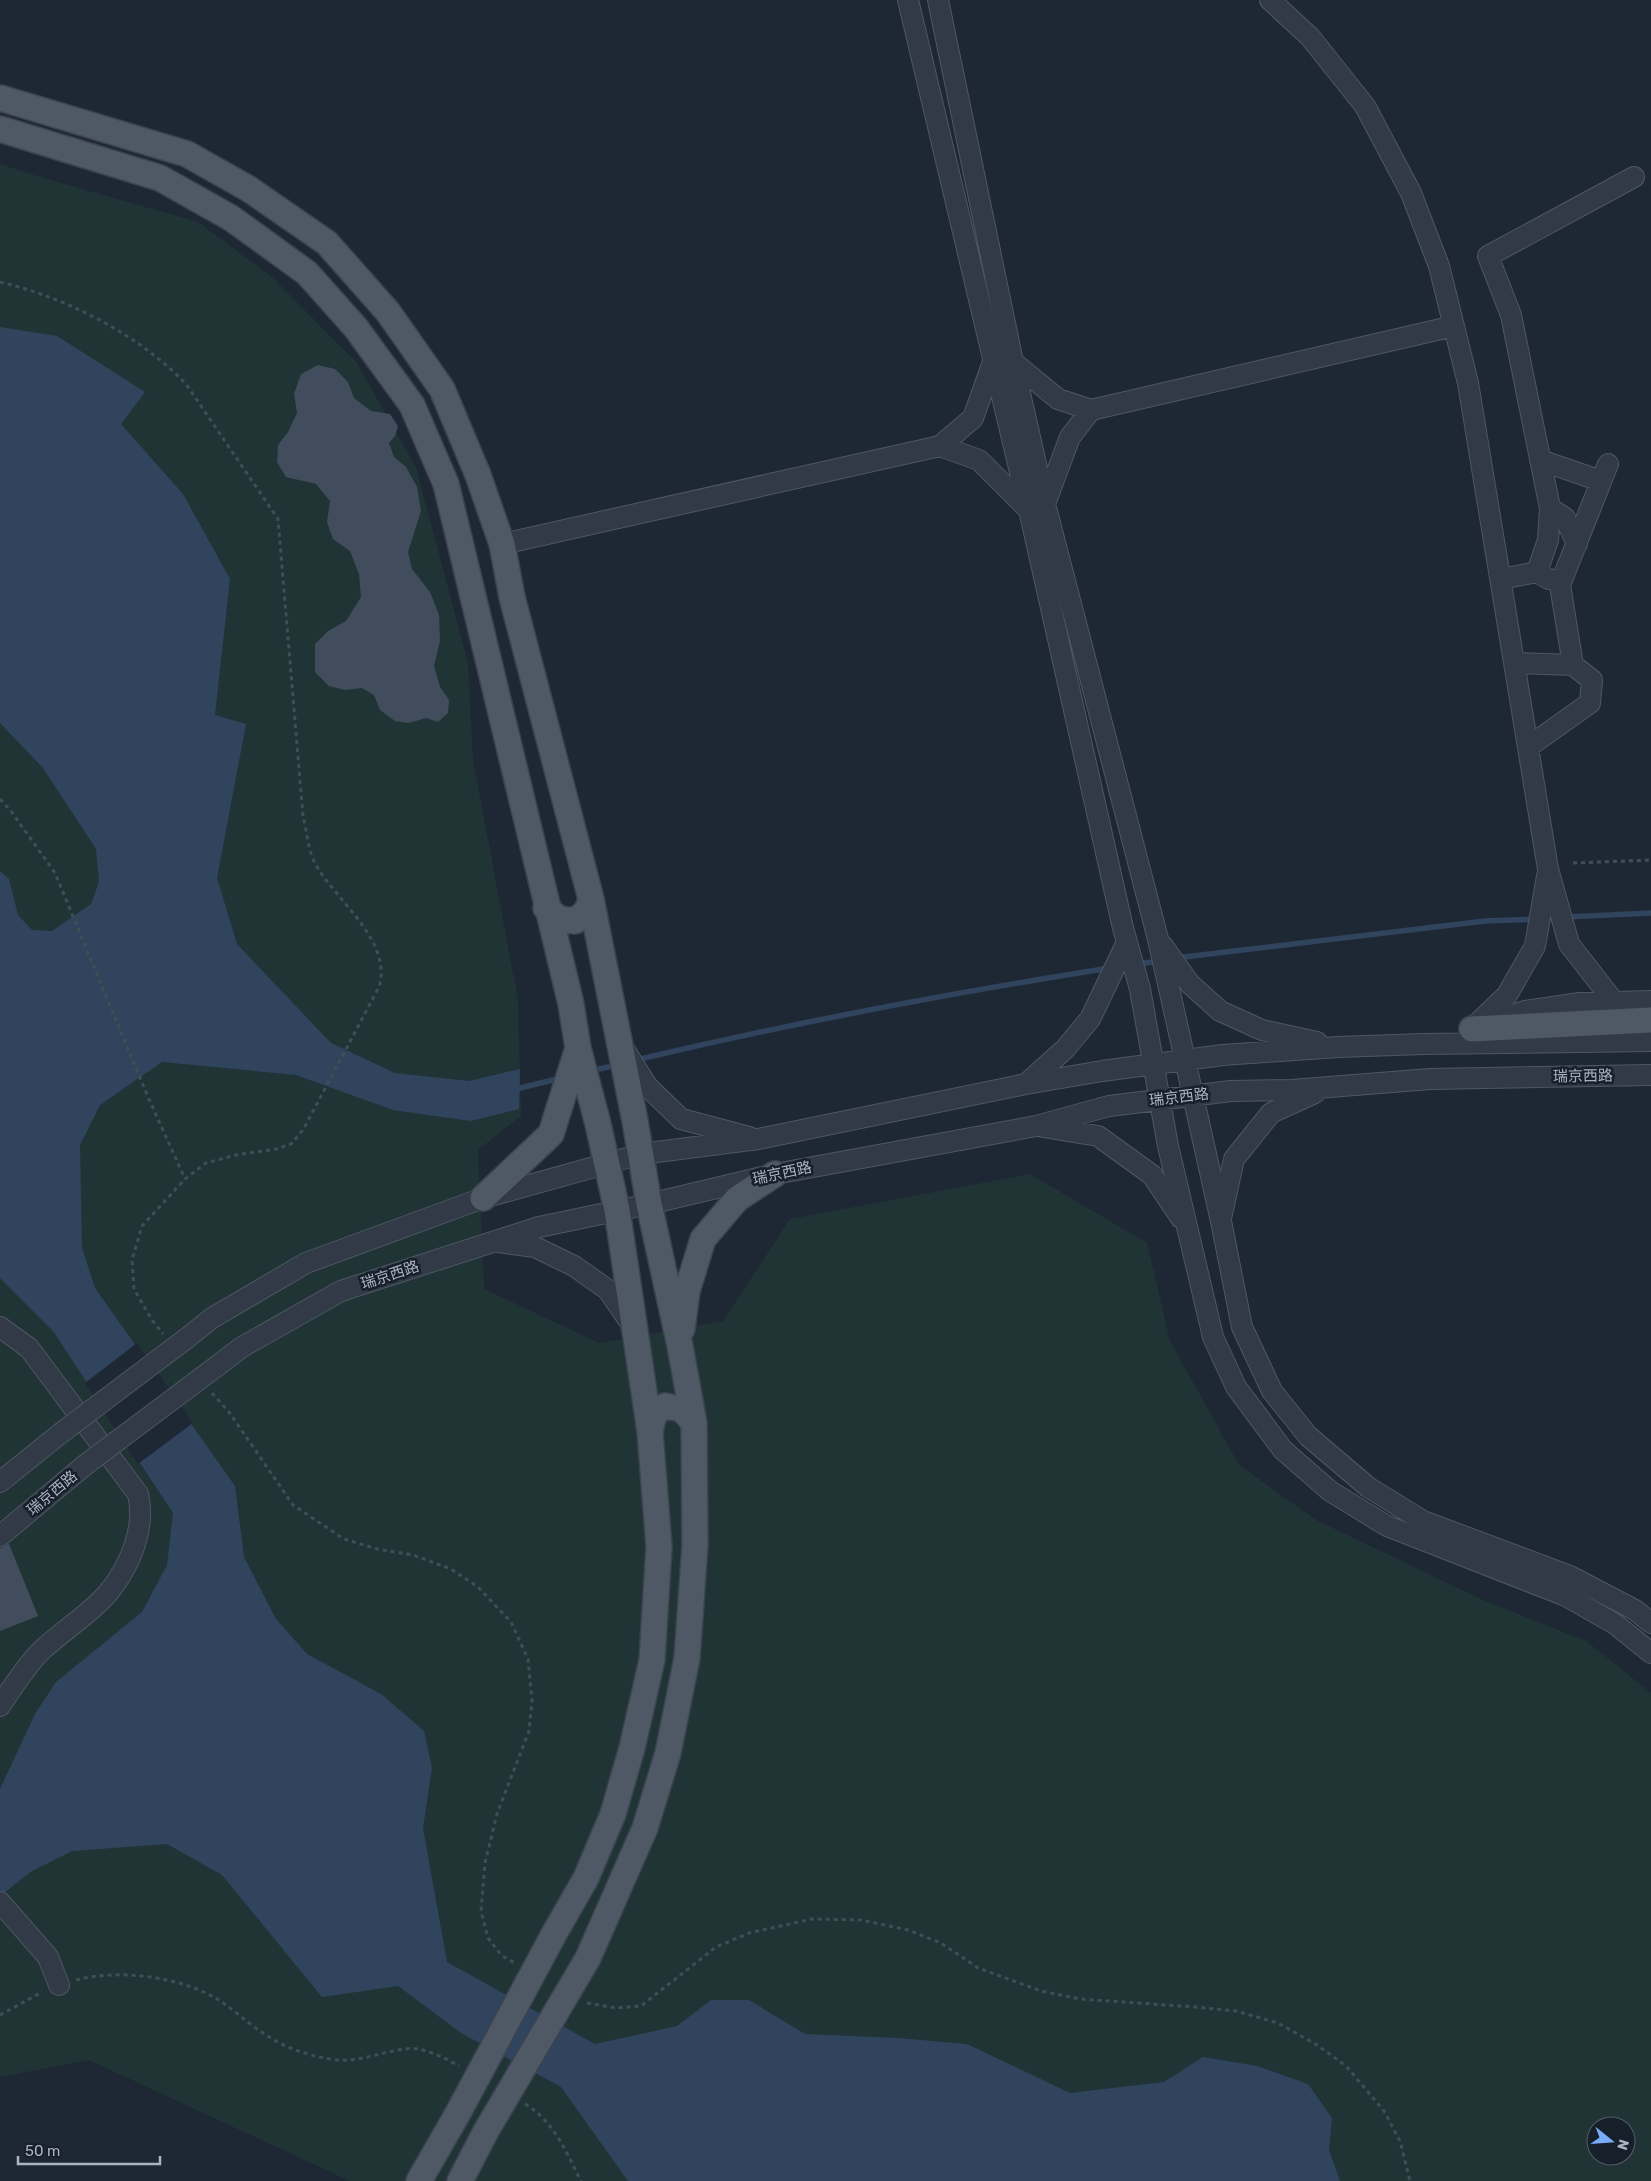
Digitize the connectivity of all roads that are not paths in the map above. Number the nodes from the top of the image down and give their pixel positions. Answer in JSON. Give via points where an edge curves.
{"nodes":[{"id":1,"x":908,"y":0,"type":"edge"},
{"id":2,"x":938,"y":0,"type":"edge"},
{"id":3,"x":1270,"y":0,"type":"edge"},
{"id":4,"x":0,"y":81,"type":"edge"},
{"id":5,"x":0,"y":98,"type":"edge"},
{"id":6,"x":0,"y":128,"type":"edge"},
{"id":7,"x":187,"y":154,"type":"junction"},
{"id":8,"x":1634,"y":177,"type":"dead end"},
{"id":9,"x":1454,"y":326,"type":"junction"},
{"id":10,"x":1003,"y":362,"type":"junction"},
{"id":11,"x":1091,"y":410,"type":"junction"},
{"id":12,"x":940,"y":446,"type":"junction"},
{"id":13,"x":1540,"y":460,"type":"junction"},
{"id":14,"x":1037,"y":507,"type":"junction"},
{"id":15,"x":1550,"y":508,"type":"junction"},
{"id":16,"x":502,"y":544,"type":"junction"},
{"id":17,"x":1577,"y":544,"type":"junction"},
{"id":18,"x":1537,"y":572,"type":"junction"},
{"id":19,"x":1500,"y":579,"type":"junction"},
{"id":20,"x":1560,"y":585,"type":"junction"},
{"id":21,"x":1514,"y":662,"type":"junction"},
{"id":22,"x":1573,"y":665,"type":"junction"},
{"id":23,"x":1528,"y":747,"type":"junction"},
{"id":24,"x":1548,"y":870,"type":"junction"},
{"id":25,"x":591,"y":899,"type":"junction"},
{"id":26,"x":546,"y":908,"type":"junction"},
{"id":27,"x":1156,"y":932,"type":"junction"},
{"id":28,"x":1125,"y":935,"type":"junction"},
{"id":29,"x":1651,"y":1001,"type":"edge"},
{"id":30,"x":1615,"y":1003,"type":"junction"},
{"id":31,"x":1651,"y":1020,"type":"edge"},
{"id":32,"x":1472,"y":1029,"type":"junction"},
{"id":33,"x":619,"y":1040,"type":"junction"},
{"id":34,"x":1651,"y":1041,"type":"edge"},
{"id":35,"x":1423,"y":1044,"type":"junction"},
{"id":36,"x":1338,"y":1047,"type":"junction"},
{"id":37,"x":578,"y":1048,"type":"junction"},
{"id":38,"x":1184,"y":1060,"type":"junction"},
{"id":39,"x":1154,"y":1065,"type":"junction"},
{"id":40,"x":1651,"y":1075,"type":"edge"},
{"id":41,"x":1026,"y":1084,"type":"junction"},
{"id":42,"x":1326,"y":1088,"type":"junction"},
{"id":43,"x":1192,"y":1096,"type":"junction"},
{"id":44,"x":1160,"y":1100,"type":"junction"},
{"id":45,"x":1036,"y":1126,"type":"junction"},
{"id":46,"x":758,"y":1139,"type":"junction"},
{"id":47,"x":641,"y":1154,"type":"junction"},
{"id":48,"x":606,"y":1164,"type":"junction"},
{"id":49,"x":775,"y":1174,"type":"junction"},
{"id":50,"x":483,"y":1198,"type":"junction"},
{"id":51,"x":649,"y":1204,"type":"junction"},
{"id":52,"x":617,"y":1210,"type":"junction"},
{"id":53,"x":1221,"y":1221,"type":"junction"},
{"id":54,"x":1189,"y":1230,"type":"junction"},
{"id":55,"x":494,"y":1242,"type":"junction"},
{"id":56,"x":0,"y":1327,"type":"edge"},
{"id":57,"x":636,"y":1330,"type":"junction"},
{"id":58,"x":680,"y":1346,"type":"junction"},
{"id":59,"x":694,"y":1423,"type":"junction"},
{"id":60,"x":650,"y":1432,"type":"junction"},
{"id":61,"x":0,"y":1482,"type":"edge"},
{"id":62,"x":0,"y":1536,"type":"edge"},
{"id":63,"x":1651,"y":1623,"type":"edge"},
{"id":64,"x":1651,"y":1653,"type":"edge"},
{"id":65,"x":0,"y":1706,"type":"edge"},
{"id":66,"x":0,"y":1902,"type":"edge"},
{"id":67,"x":59,"y":1985,"type":"road end"},
{"id":68,"x":419,"y":2181,"type":"edge"},
{"id":69,"x":460,"y":2181,"type":"edge"}],
"edges":[{"from":1,"to":10,"type":"street"},
{"from":2,"to":10,"type":"street"},
{"from":3,"to":9,"type":"street","via":[[1310,37],[1365,106],[1411,193],[1439,266]]},
{"from":4,"to":7,"type":"main road","via":[[145,128]]},
{"from":5,"to":7,"type":"main road"},
{"from":6,"to":26,"type":"main road","via":[[160,178],[231,218],[306,273],[356,328],[412,405],[446,484]]},
{"from":7,"to":16,"type":"main road","via":[[249,189],[327,243],[388,312],[442,388]]},
{"from":8,"to":13,"type":"street","via":[[1488,256],[1511,315]]},
{"from":9,"to":11,"type":"street"},
{"from":9,"to":19,"type":"street","via":[[1468,383]]},
{"from":10,"to":11,"type":"street","via":[[1058,399]]},
{"from":10,"to":12,"type":"street","via":[[974,418]]},
{"from":10,"to":14,"type":"street"},
{"from":11,"to":14,"type":"street","via":[[1070,437]]},
{"from":12,"to":14,"type":"street","via":[[979,460]]},
{"from":12,"to":16,"type":"street"},
{"from":13,"to":15,"type":"street"},
{"from":13,"to":17,"type":"street","via":[[1605,473]]},
{"from":14,"to":27,"type":"street"},
{"from":14,"to":28,"type":"street"},
{"from":15,"to":17,"type":"street","via":[[1565,518]]},
{"from":15,"to":18,"type":"street","via":[[1548,540]]},
{"from":16,"to":25,"type":"main road","via":[[512,597]]},
{"from":17,"to":20,"type":"street"},
{"from":18,"to":19,"type":"street"},
{"from":18,"to":20,"type":"street"},
{"from":19,"to":21,"type":"street"},
{"from":20,"to":22,"type":"street"},
{"from":21,"to":22,"type":"street"},
{"from":21,"to":23,"type":"street"},
{"from":22,"to":23,"type":"street","via":[[1592,680],[1590,703]]},
{"from":23,"to":24,"type":"street"},
{"from":24,"to":30,"type":"street","via":[[1569,944]]},
{"from":24,"to":32,"type":"street","via":[[1536,946],[1507,995]]},
{"from":25,"to":26,"type":"main road","via":[[587,911],[575,921],[559,920]]},
{"from":25,"to":33,"type":"main road"},
{"from":26,"to":37,"type":"main road","via":[[571,1004]]},
{"from":27,"to":36,"type":"street","via":[[1190,984],[1220,1011],[1262,1030]]},
{"from":27,"to":38,"type":"street"},
{"from":28,"to":39,"type":"street","via":[[1140,989]]},
{"from":28,"to":41,"type":"street","via":[[1090,1019],[1065,1049]]},
{"from":29,"to":30,"type":"street"},
{"from":30,"to":32,"type":"street","via":[[1580,1003],[1524,1011]]},
{"from":31,"to":32,"type":"main road"},
{"from":32,"to":35,"type":"street"},
{"from":33,"to":46,"type":"street","via":[[648,1087],[681,1119]]},
{"from":33,"to":47,"type":"main road"},
{"from":34,"to":35,"type":"street"},
{"from":35,"to":36,"type":"street"},
{"from":36,"to":38,"type":"street"},
{"from":37,"to":48,"type":"main road"},
{"from":37,"to":50,"type":"main road","via":[[551,1134]]},
{"from":38,"to":39,"type":"street"},
{"from":38,"to":43,"type":"street"},
{"from":39,"to":41,"type":"street"},
{"from":39,"to":44,"type":"street"},
{"from":40,"to":42,"type":"street","name":"瑞京西路","via":[[1430,1079]]},
{"from":41,"to":46,"type":"street"},
{"from":42,"to":43,"type":"street","name":"瑞京西路","via":[[1231,1091]]},
{"from":42,"to":53,"type":"street","via":[[1271,1113],[1234,1159]]},
{"from":43,"to":44,"type":"street","name":"瑞京西路"},
{"from":43,"to":53,"type":"street"},
{"from":44,"to":45,"type":"street","name":"瑞京西路","via":[[1108,1106]]},
{"from":44,"to":54,"type":"street"},
{"from":45,"to":49,"type":"street","name":"瑞京西路"},
{"from":45,"to":54,"type":"street","via":[[1098,1136],[1152,1175]]},
{"from":46,"to":47,"type":"street"},
{"from":47,"to":48,"type":"street"},
{"from":47,"to":51,"type":"main road"},
{"from":48,"to":50,"type":"street"},
{"from":48,"to":52,"type":"main road"},
{"from":49,"to":51,"type":"street","name":"瑞京西路"},
{"from":49,"to":58,"type":"main road","via":[[737,1199],[703,1240],[688,1291]]},
{"from":50,"to":61,"type":"street","bridge":true,"via":[[306,1262],[212,1318]]},
{"from":51,"to":52,"type":"street","name":"瑞京西路"},
{"from":51,"to":58,"type":"main road"},
{"from":52,"to":55,"type":"street","name":"瑞京西路","via":[[539,1226]]},
{"from":52,"to":57,"type":"main road"},
{"from":53,"to":63,"type":"street","via":[[1242,1327],[1272,1391],[1308,1436],[1368,1488],[1423,1521],[1570,1576],[1636,1610]]},
{"from":54,"to":64,"type":"street","via":[[1213,1337],[1236,1387],[1283,1450],[1330,1491],[1387,1526],[1566,1596],[1615,1624]]},
{"from":55,"to":57,"type":"street","via":[[535,1247],[574,1266],[608,1290]]},
{"from":55,"to":62,"type":"street","name":"瑞京西路","bridge":true,"via":[[341,1291],[242,1348],[85,1465]]},
{"from":56,"to":65,"type":"street","via":[[34,1355],[138,1494],[141,1508],[137,1543],[108,1593],[41,1651],[22,1672]]},
{"from":57,"to":60,"type":"main road"},
{"from":58,"to":59,"type":"main road"},
{"from":59,"to":60,"type":"main road","via":[[682,1408],[666,1406],[654,1414]]},
{"from":59,"to":69,"type":"main road","bridge":true,"via":[[695,1545],[687,1658],[668,1752],[645,1828],[588,1958]]},
{"from":60,"to":68,"type":"main road","bridge":true,"via":[[659,1547],[652,1660],[613,1814],[586,1878]]},
{"from":66,"to":67,"type":"street","via":[[48,1957]]}]}
